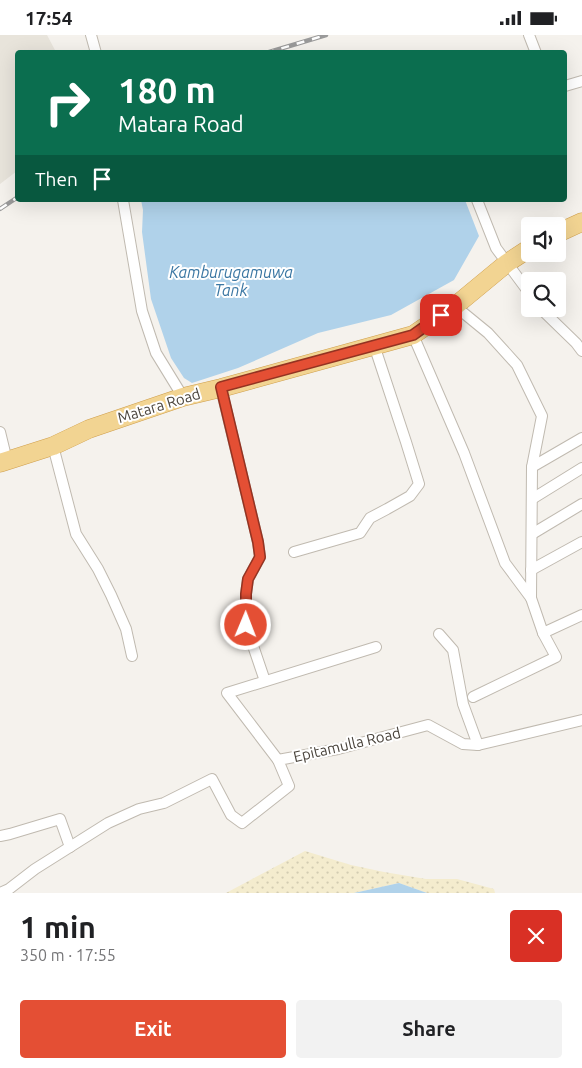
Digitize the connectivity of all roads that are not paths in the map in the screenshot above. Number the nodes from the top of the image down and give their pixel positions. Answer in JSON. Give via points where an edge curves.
{"nodes":[{"id":1,"x":91,"y":35,"type":"edge"},
{"id":2,"x":529,"y":35,"type":"edge"},
{"id":3,"x":95,"y":50,"type":"edge"},
{"id":4,"x":535,"y":50,"type":"edge"},
{"id":5,"x":582,"y":81,"type":"edge"},
{"id":6,"x":567,"y":86,"type":"edge"},
{"id":7,"x":123,"y":202,"type":"edge"},
{"id":8,"x":478,"y":202,"type":"edge"},
{"id":9,"x":582,"y":222,"type":"edge"},
{"id":10,"x":566,"y":229,"type":"edge"},
{"id":11,"x":521,"y":254,"type":"edge"},
{"id":12,"x":507,"y":263,"type":"junction"},
{"id":13,"x":521,"y":282,"type":"edge"},
{"id":14,"x":455,"y":306,"type":"junction"},
{"id":15,"x":550,"y":317,"type":"edge"},
{"id":16,"x":413,"y":335,"type":"junction"},
{"id":17,"x":374,"y":345,"type":"junction"},
{"id":18,"x":582,"y":351,"type":"edge"},
{"id":19,"x":221,"y":387,"type":"junction"},
{"id":20,"x":183,"y":397,"type":"junction"},
{"id":21,"x":0,"y":432,"type":"edge"},
{"id":22,"x":582,"y":438,"type":"edge"},
{"id":23,"x":52,"y":446,"type":"junction"},
{"id":24,"x":4,"y":462,"type":"edge"},
{"id":25,"x":532,"y":467,"type":"junction"},
{"id":26,"x":582,"y":468,"type":"edge"},
{"id":27,"x":532,"y":499,"type":"junction"},
{"id":28,"x":582,"y":504,"type":"edge"},
{"id":29,"x":532,"y":534,"type":"junction"},
{"id":30,"x":582,"y":542,"type":"edge"},
{"id":31,"x":294,"y":552,"type":"dead end"},
{"id":32,"x":532,"y":571,"type":"junction"},
{"id":33,"x":530,"y":598,"type":"junction"},
{"id":34,"x":582,"y":615,"type":"edge"},
{"id":35,"x":543,"y":633,"type":"junction"},
{"id":36,"x":439,"y":634,"type":"dead end"},
{"id":37,"x":376,"y":647,"type":"dead end"},
{"id":38,"x":132,"y":656,"type":"dead end"},
{"id":39,"x":265,"y":681,"type":"junction"},
{"id":40,"x":473,"y":697,"type":"dead end"},
{"id":41,"x":582,"y":720,"type":"edge"},
{"id":42,"x":478,"y":745,"type":"junction"},
{"id":43,"x":278,"y":760,"type":"junction"},
{"id":44,"x":0,"y":836,"type":"edge"},
{"id":45,"x":70,"y":847,"type":"junction"},
{"id":46,"x":0,"y":893,"type":"edge"}],
"edges":[{"from":1,"to":3,"type":"street"},
{"from":2,"to":4,"type":"street"},
{"from":5,"to":6,"type":"street"},
{"from":7,"to":20,"type":"street","via":[[142,311],[156,353]]},
{"from":8,"to":12,"type":"street","via":[[496,248]]},
{"from":9,"to":10,"type":"highway"},
{"from":11,"to":12,"type":"highway","name":"Matara Road"},
{"from":12,"to":13,"type":"street"},
{"from":12,"to":14,"type":"highway","name":"Matara Road"},
{"from":14,"to":16,"type":"highway","name":"Matara Road"},
{"from":14,"to":25,"type":"street","via":[[488,333],[517,365],[542,416]]},
{"from":15,"to":18,"type":"street"},
{"from":16,"to":17,"type":"highway","name":"Matara Road"},
{"from":16,"to":33,"type":"street","via":[[464,453],[505,563]]},
{"from":17,"to":19,"type":"highway","name":"Matara Road"},
{"from":17,"to":31,"type":"street","via":[[419,483],[410,496],[370,518],[360,533]]},
{"from":19,"to":20,"type":"highway","name":"Matara Road"},
{"from":19,"to":39,"type":"street","via":[[258,542],[260,557],[248,579],[246,625]]},
{"from":20,"to":23,"type":"highway","name":"Matara Road","via":[[89,429]]},
{"from":21,"to":24,"type":"street"},
{"from":22,"to":25,"type":"street"},
{"from":23,"to":24,"type":"highway","name":"Matara Road"},
{"from":23,"to":38,"type":"street","via":[[76,534],[115,604],[126,629]]},
{"from":25,"to":27,"type":"street"},
{"from":26,"to":27,"type":"street"},
{"from":27,"to":29,"type":"street"},
{"from":28,"to":29,"type":"street"},
{"from":29,"to":32,"type":"street"},
{"from":30,"to":32,"type":"street"},
{"from":32,"to":33,"type":"street"},
{"from":33,"to":35,"type":"street"},
{"from":34,"to":35,"type":"street"},
{"from":35,"to":40,"type":"street","via":[[556,657]]},
{"from":36,"to":42,"type":"street","via":[[453,650],[463,704]]},
{"from":37,"to":39,"type":"street"},
{"from":39,"to":43,"type":"street","via":[[227,693]]},
{"from":41,"to":42,"type":"street","name":"Epitamulla Road"},
{"from":42,"to":43,"type":"street","name":"Epitamulla Road","via":[[463,744],[428,725],[338,749]]},
{"from":43,"to":45,"type":"street","name":"Epitamulla Road","via":[[289,786],[242,823],[231,815],[212,779],[164,803],[139,809],[108,823]]},
{"from":44,"to":45,"type":"street","via":[[60,819]]},
{"from":45,"to":46,"type":"street","name":"Epitamulla Road"}]}
